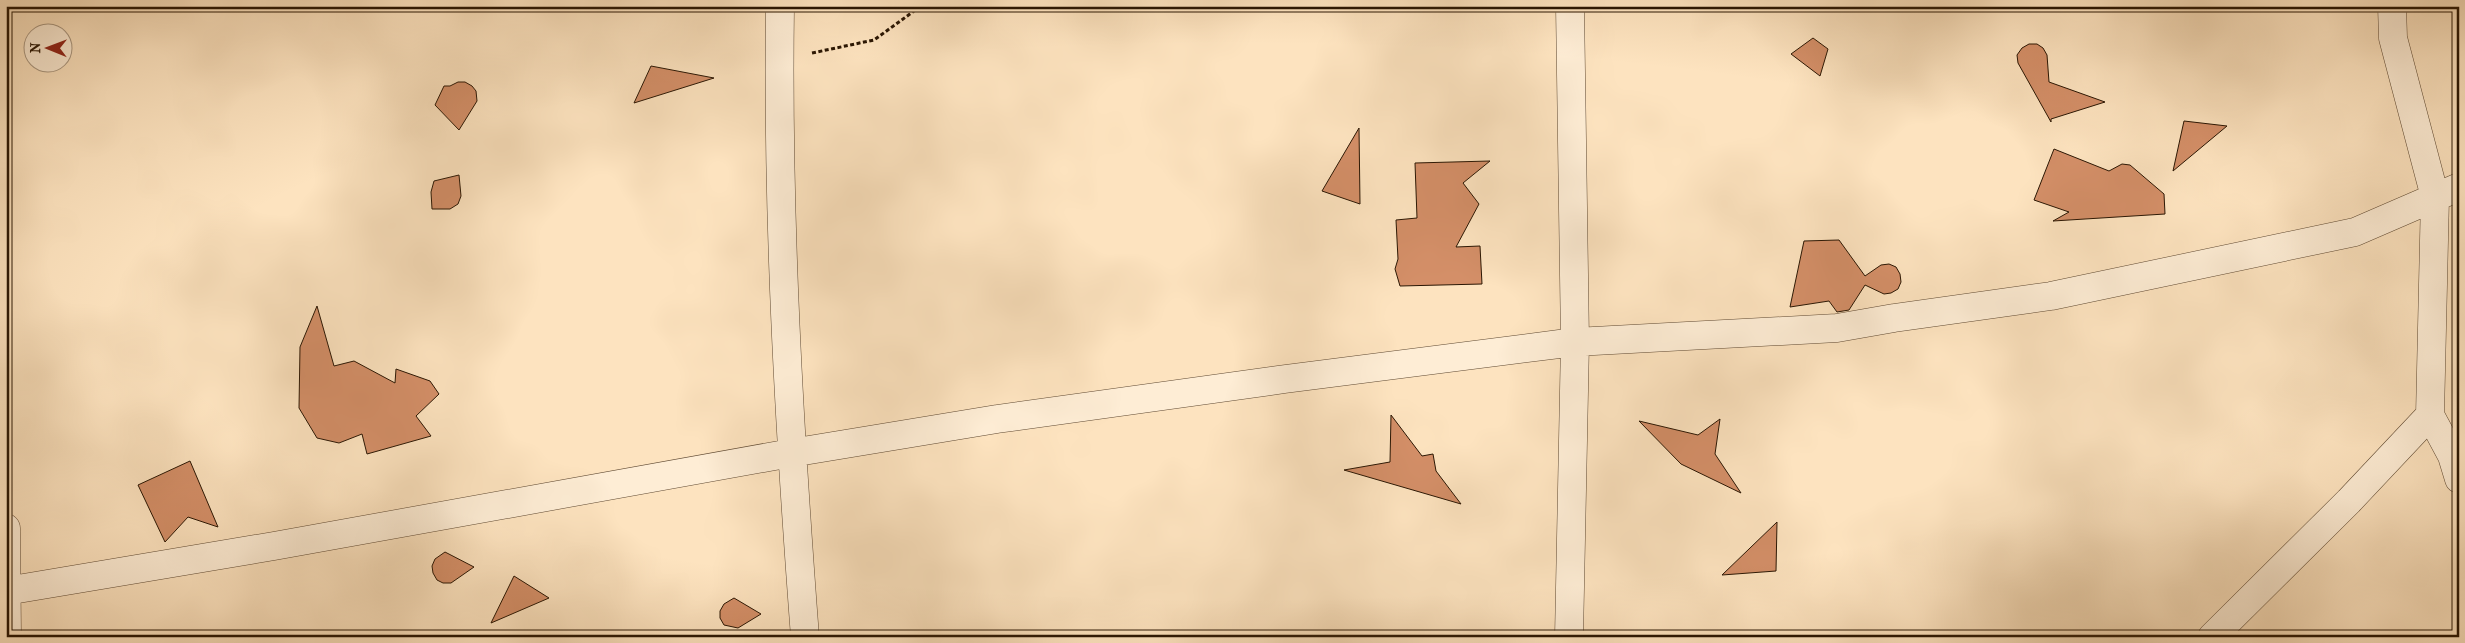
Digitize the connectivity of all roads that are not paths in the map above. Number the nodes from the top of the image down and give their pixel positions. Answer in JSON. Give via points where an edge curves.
{"nodes":[{"id":1,"x":780,"y":6,"type":"edge"},
{"id":2,"x":1570,"y":6,"type":"edge"},
{"id":3,"x":2392,"y":6,"type":"edge"},
{"id":4,"x":2447,"y":192,"type":"edge"},
{"id":5,"x":1575,"y":342,"type":"junction"},
{"id":6,"x":2430,"y":415,"type":"junction"},
{"id":7,"x":791,"y":453,"type":"junction"},
{"id":8,"x":2459,"y":479,"type":"edge"},
{"id":9,"x":6,"y":528,"type":"edge"},
{"id":10,"x":7,"y":591,"type":"edge"},
{"id":11,"x":7,"y":637,"type":"edge"},
{"id":12,"x":805,"y":637,"type":"edge"},
{"id":13,"x":1569,"y":637,"type":"edge"},
{"id":14,"x":2212,"y":637,"type":"edge"}],
"edges":[{"from":1,"to":7,"type":"street","via":[[784,288]]},
{"from":2,"to":5,"type":"street"},
{"from":3,"to":4,"type":"street","via":[[2393,38]]},
{"from":4,"to":5,"type":"street","via":[[2355,232],[2051,296],[1837,328]]},
{"from":4,"to":6,"type":"street"},
{"from":5,"to":7,"type":"street","via":[[997,419]]},
{"from":5,"to":13,"type":"street"},
{"from":6,"to":8,"type":"street","via":[[2452,456]]},
{"from":6,"to":14,"type":"street"},
{"from":7,"to":10,"type":"street"},
{"from":7,"to":12,"type":"street"},
{"from":9,"to":10,"type":"street"},
{"from":10,"to":11,"type":"street"}]}
